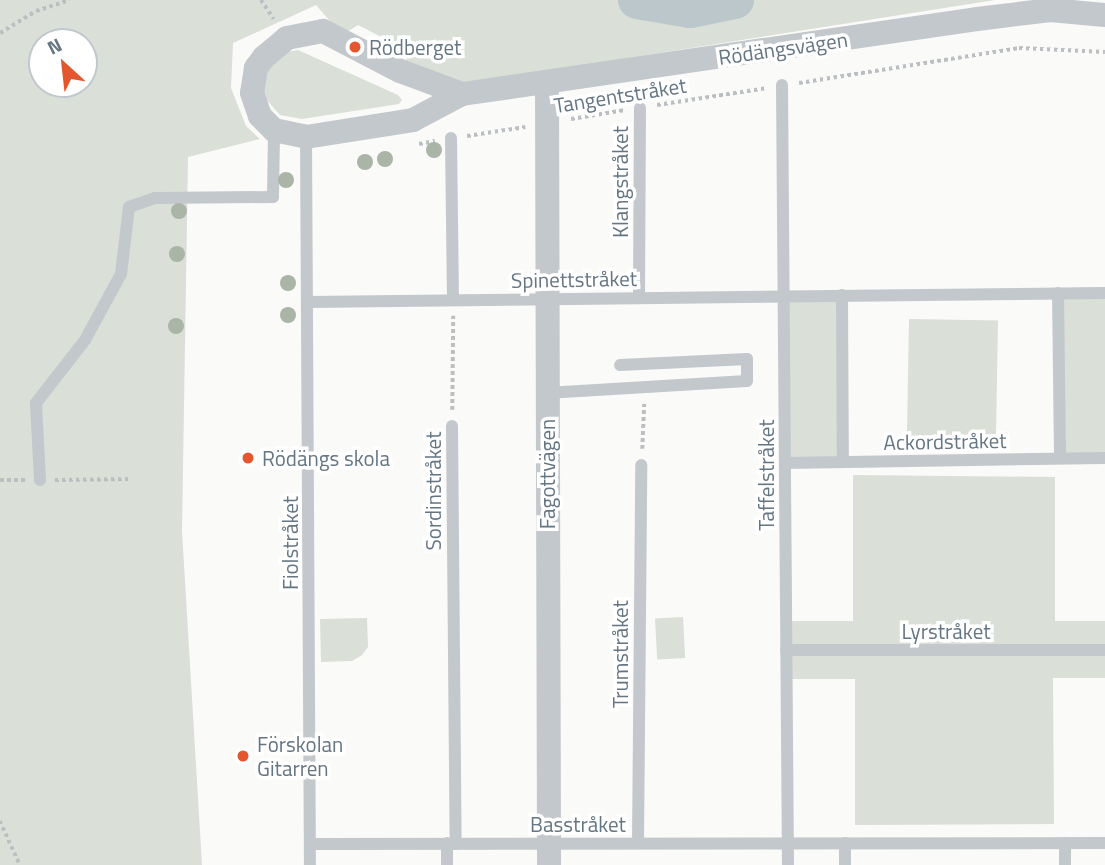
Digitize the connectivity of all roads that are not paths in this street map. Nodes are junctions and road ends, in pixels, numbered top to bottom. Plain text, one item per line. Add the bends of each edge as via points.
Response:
1 (1077, 5) edge
2 (1105, 15) edge
3 (547, 83) junction
4 (782, 85) road end
5 (462, 94) junction
6 (640, 108) road end
7 (274, 130) junction
8 (306, 137) junction
9 (450, 138) road end
10 (1058, 293) junction
11 (1105, 293) edge
12 (842, 295) junction
13 (784, 296) junction
14 (547, 298) junction
15 (639, 298) junction
16 (453, 300) junction
17 (307, 302) junction
18 (620, 365) dead end
19 (546, 393) junction
20 (452, 426) road end
21 (1060, 458) junction
22 (1105, 458) edge
23 (844, 462) junction
24 (785, 463) junction
25 (641, 465) road end
26 (40, 480) road end
27 (786, 650) junction
28 (1105, 650) edge
29 (638, 843) junction
30 (788, 843) junction
31 (845, 843) junction
32 (1065, 843) junction
33 (1105, 843) edge
34 (311, 844) junction
35 (451, 844) junction
36 (550, 854) edge
37 (310, 865) edge
38 (447, 865) edge
39 (788, 865) edge
40 (845, 865) edge
41 (1065, 865) edge

1 - 2 street, Rödängsvägen
1 - 3 street, Rödängsvägen
3 - 5 street, Rödängsvägen
3 - 14 street, Fagottvägen
4 - 13 lane, Taffelstråket
5 - 7 street, Rödängsvägen via 400,71 323,31 287,38 256,68 252,93 260,116
5 - 8 street, Rödängsvägen via 414,120
6 - 15 lane, Klangstråket
7 - 8 street, Rödängsvägen
7 - 26 lane via 273,197 155,198 129,207 121,274 85,340 36,403
8 - 17 lane, Fiolstråket
9 - 16 lane
10 - 11 lane, Spinettstråket
10 - 12 lane, Spinettstråket
10 - 21 lane
12 - 13 lane, Spinettstråket
12 - 23 lane
13 - 15 lane, Spinettstråket
13 - 24 lane, Taffelstråket
14 - 15 lane, Spinettstråket
14 - 16 lane, Spinettstråket
14 - 19 street, Fagottvägen
16 - 17 lane, Spinettstråket
17 - 34 lane, Fiolstråket
18 - 19 lane via 747,359 747,381
19 - 36 street, Fagottvägen
20 - 35 lane, Sordinstråket
21 - 22 lane, Ackordstråket
21 - 23 lane, Ackordstråket
23 - 24 lane, Ackordstråket
24 - 27 lane, Taffelstråket
25 - 29 lane, Trumstråket
27 - 28 lane, Lyrstråket
27 - 30 lane, Taffelstråket
29 - 30 lane, Basstråket
29 - 36 lane, Basstråket
30 - 31 lane, Basstråket
30 - 39 lane, Taffelstråket
31 - 32 lane, Basstråket
31 - 40 lane
32 - 33 lane, Basstråket
32 - 41 lane
34 - 35 lane, Basstråket
34 - 37 lane, Fiolstråket
35 - 36 lane, Basstråket
35 - 38 lane, Sordinstråket

